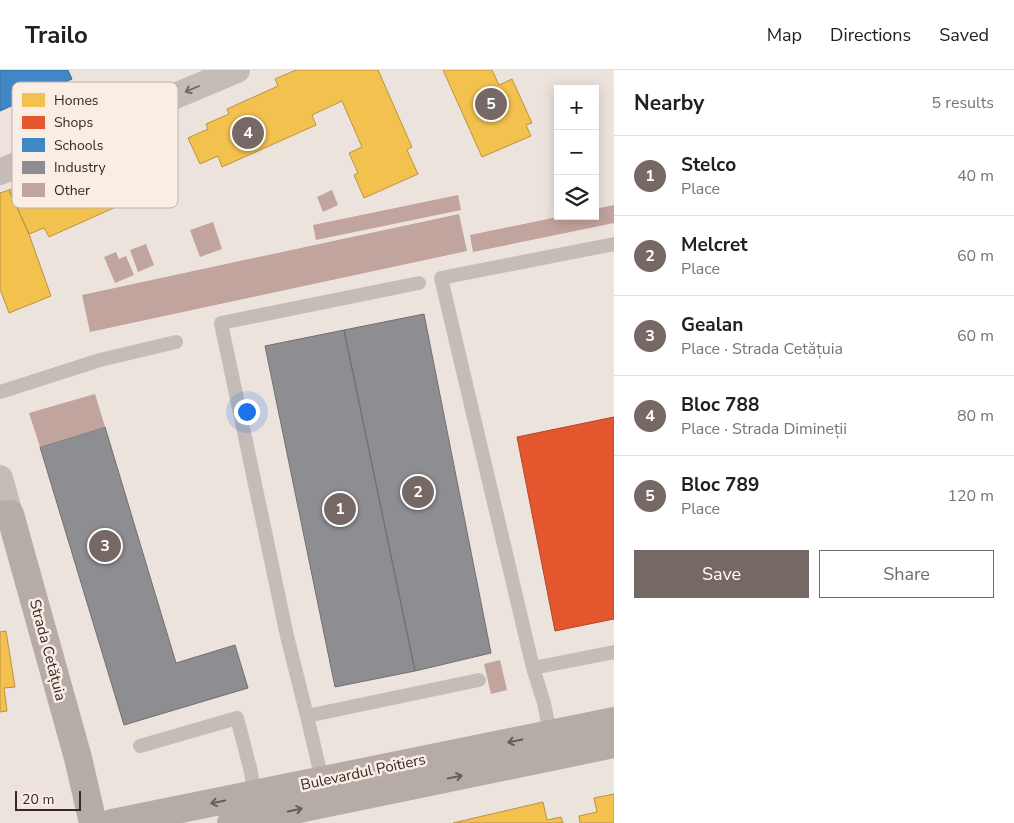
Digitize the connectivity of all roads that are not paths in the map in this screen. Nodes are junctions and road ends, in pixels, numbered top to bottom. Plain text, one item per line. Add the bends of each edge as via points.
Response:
1 (237, 70) edge
2 (178, 95) edge
3 (12, 167) edge
4 (0, 172) edge
5 (613, 247) edge
6 (419, 283) dead end
7 (176, 342) dead end
8 (0, 392) edge
9 (0, 478) edge
10 (5, 515) edge
11 (614, 652) edge
12 (532, 668) junction
13 (479, 680) dead end
14 (307, 716) junction
15 (614, 721) edge
16 (614, 744) edge
17 (552, 745) junction
18 (140, 746) dead end
19 (324, 792) junction
20 (257, 806) junction
21 (93, 823) edge
22 (112, 823) edge
23 (230, 823) edge

1 -> 2 street
3 -> 4 street
5 - 12 lane via 442,278
6 - 14 lane via 221,323
7 - 8 lane via 100,360
9 - 10 street, Strada Cetățuia
10 - 21 main road, Strada Cetățuia via 75,749
11 - 12 lane
12 - 17 lane via 544,703
13 - 14 lane
14 - 19 lane
15 - 17 main road, Bulevardul Poitiers
16 - 17 main road, Bulevardul Poitiers
17 - 19 main road, Bulevardul Poitiers
18 - 20 lane via 237,718
19 - 20 main road, Bulevardul Poitiers
20 -> 22 main road, Bulevardul Poitiers
20 - 23 main road, Bulevardul Poitiers

